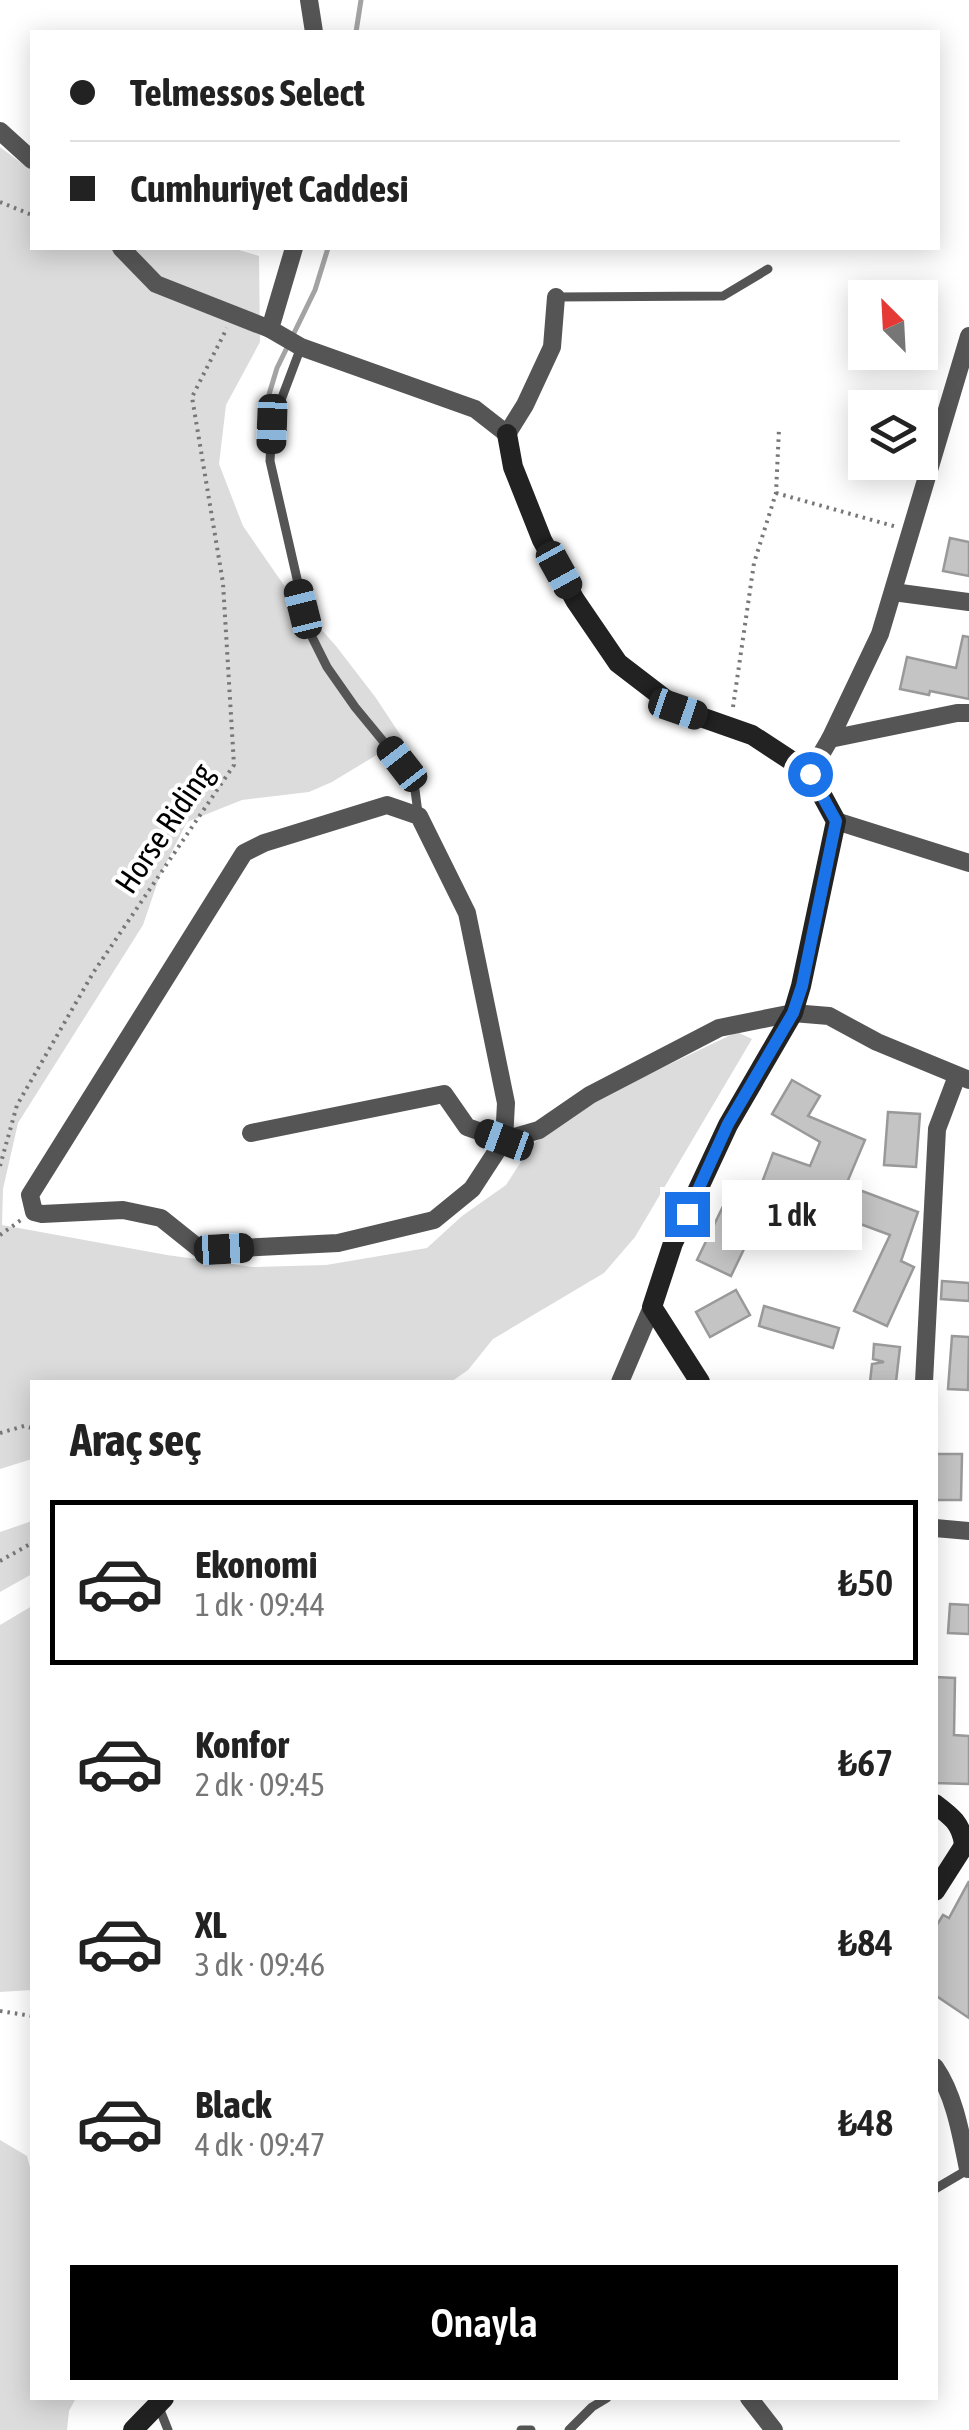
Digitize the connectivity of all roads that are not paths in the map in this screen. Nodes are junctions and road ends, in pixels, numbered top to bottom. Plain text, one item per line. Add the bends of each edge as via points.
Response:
1 (309, 0) edge
2 (314, 30) edge
3 (0, 131) edge
4 (30, 158) edge
5 (123, 250) edge
6 (294, 250) edge
7 (768, 269) dead end
8 (556, 297) joint
9 (969, 336) edge
10 (287, 338) junction
11 (507, 434) junction
12 (893, 592) junction
13 (969, 602) edge
14 (969, 714) edge
15 (830, 739) junction
16 (810, 774) junction
17 (419, 816) junction
18 (836, 821) junction
19 (969, 862) edge
20 (793, 1013) junction
21 (963, 1078) edge
22 (252, 1134) dead end
23 (504, 1140) junction
24 (652, 1307) junction
25 (621, 1380) edge
26 (699, 1380) edge
27 (924, 1380) edge
28 (938, 1528) edge
29 (969, 1531) edge
30 (938, 1804) edge
31 (938, 1806) edge
32 (969, 1809) edge
33 (966, 1841) edge
34 (938, 1851) edge
35 (938, 1886) edge
36 (938, 2072) edge
37 (969, 2169) edge
38 (938, 2187) edge
39 (604, 2400) edge
40 (750, 2400) edge
41 (161, 2401) edge
42 (133, 2430) edge
43 (168, 2430) edge
44 (520, 2430) edge
45 (531, 2430) edge
46 (570, 2430) edge
47 (774, 2430) edge

1 - 2 street
3 - 4 street
5 - 10 street via 156,284
6 - 10 street
7 - 8 lane via 723,296
8 - 11 street via 552,347
9 - 12 street
10 - 11 street via 474,409
10 - 17 lane via 270,460 308,631 326,667 402,764
11 - 16 street via 542,540 618,663 678,709 752,734
12 - 13 street
12 - 15 street
14 - 15 street
15 - 16 street
16 - 18 street
17 - 23 street via 467,913 506,1103
17 - 23 street via 387,805 244,853 30,1195 34,1212 123,1210 162,1218 201,1250 338,1243 434,1220 472,1189
18 - 19 street
18 - 20 street
20 - 21 street via 828,1016
20 - 23 street via 719,1028 590,1095 539,1130
20 - 24 street via 728,1124 673,1243
21 - 27 street via 937,1129
22 - 23 street via 444,1094 468,1127
24 - 25 street
24 - 26 street
28 - 29 street
30 - 32 street
31 - 33 street via 955,1818
33 - 34 street
33 - 35 street
36 - 37 street
37 - 38 lane
39 - 46 lane
40 - 47 street
41 - 42 street
41 - 43 lane
44 - 45 lane

